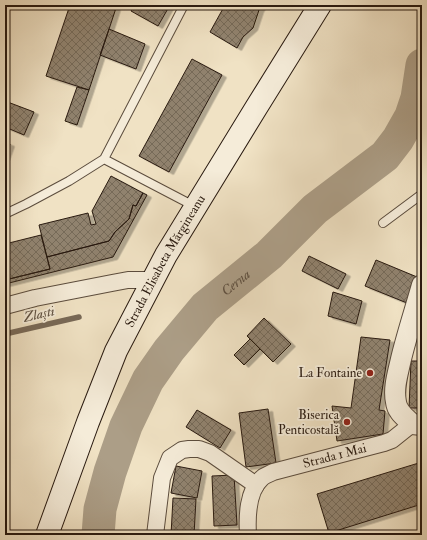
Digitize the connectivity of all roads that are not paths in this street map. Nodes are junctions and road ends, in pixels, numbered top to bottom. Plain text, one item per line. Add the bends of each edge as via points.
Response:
1 (184, 5) edge
2 (320, 5) edge
3 (104, 159) junction
4 (422, 194) edge
5 (195, 207) junction
6 (5, 214) edge
7 (383, 223) dead end
8 (153, 280) junction
9 (422, 285) edge
10 (5, 306) edge
11 (417, 424) edge
12 (256, 485) junction
13 (47, 535) edge
14 (155, 535) edge
15 (248, 535) edge

1 - 3 lane
2 - 5 main road, Strada Elisabeta Mărgineanu
3 - 5 lane
3 - 6 lane via 70,181
4 - 7 lane
5 - 8 main road, Strada Elisabeta Mărgineanu
8 - 10 street via 112,282
8 - 13 main road, Strada Elisabeta Mărgineanu via 116,351
9 - 11 street via 406,338 396,392 398,410
11 - 12 street, Strada 1 Mai via 384,443 273,472 262,477
12 - 14 street via 210,453 199,449 182,450 170,458 162,478
12 - 15 street via 251,494

